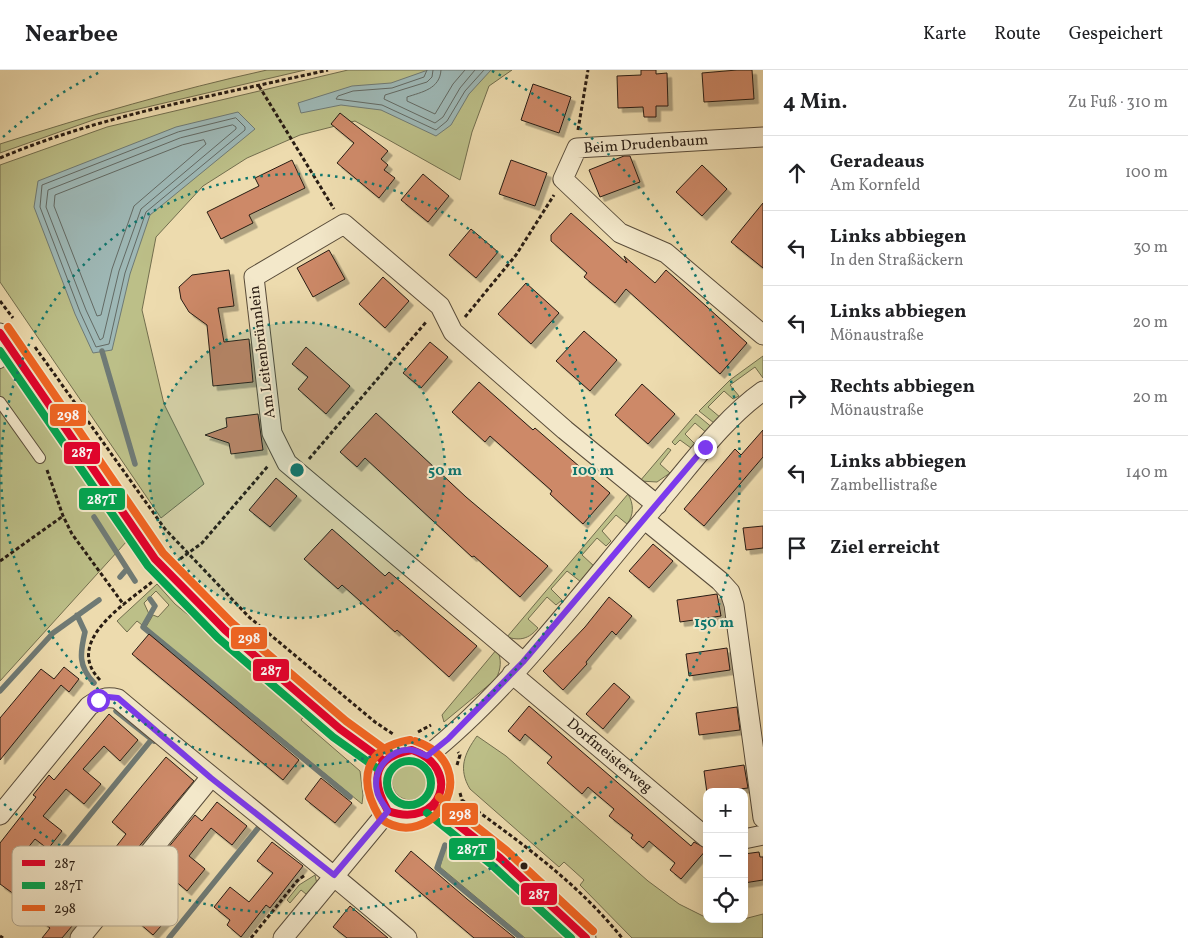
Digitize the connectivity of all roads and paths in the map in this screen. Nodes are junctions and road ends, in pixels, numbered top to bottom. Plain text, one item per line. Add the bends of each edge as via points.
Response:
1 (328, 70) edge
2 (588, 70) edge
3 (259, 86) junction
4 (763, 137) edge
5 (577, 148) junction
6 (0, 158) edge
7 (563, 179) junction
8 (344, 224) junction
9 (0, 301) edge
10 (440, 306) junction
11 (18, 324) dead end
12 (453, 332) junction
13 (0, 333) edge
14 (763, 335) edge
15 (29, 339) dead end
16 (7, 357) edge
17 (763, 391) edge
18 (0, 402) edge
19 (281, 450) junction
20 (40, 458) joint
21 (297, 472) junction
22 (657, 504) junction
23 (63, 516) junction
24 (644, 520) junction
25 (187, 554) junction
26 (0, 561) edge
27 (517, 668) junction
28 (108, 697) junction
29 (431, 725) dead end
30 (402, 734) dead end
31 (409, 734) dead end
32 (457, 750) dead end
33 (427, 756) junction
34 (384, 761) junction
35 (455, 773) dead end
36 (211, 778) junction
37 (457, 787) dead end
38 (433, 805) junction
39 (388, 811) junction
40 (0, 815) edge
41 (763, 818) edge
42 (703, 834) edge
43 (763, 835) edge
44 (748, 838) edge
45 (155, 846) edge
46 (327, 869) junction
47 (90, 926) edge
48 (80, 938) edge
49 (251, 938) edge
50 (283, 938) edge
51 (407, 938) edge
52 (586, 938) edge
53 (622, 938) edge

1 - 3 path
2 - 5 path
3 - 6 path via 128,116
3 - 8 path
4 - 5 street, Beim Drudenbaum
5 - 7 street, Beim Drudenbaum
7 - 12 path via 516,255
7 - 14 street via 620,234 666,253
8 - 10 street
8 - 19 street, Am Leitenbrünnlein via 254,276 272,434
9 - 11 path
10 - 12 street
10 - 21 path
12 - 22 street via 565,430
13 - 16 street
15 - 25 path
16 - 34 street via 110,492 154,559 225,630 340,729
17 - 22 street via 750,400 705,447
18 - 20 lane
19 - 21 street, Am Leitenbrünnlein
19 - 25 path via 202,543
20 - 23 path via 50,475
21 - 27 street, Am Leitenbrünnlein
22 - 24 street
23 - 26 path
23 - 28 path via 72,534 124,605 92,636 89,645 87,659
24 - 27 street
24 - 41 street via 730,592
25 - 30 path via 249,617 374,722 386,731
27 - 33 street via 448,739
27 - 42 street, Dorfmeisterweg
28 - 36 street via 118,698
28 - 40 street via 89,706
29 - 31 path
32 - 35 path via 460,755
33 - 34 street via 412,750 401,751
33 - 38 street via 441,778 440,792
34 - 39 street via 377,775 376,789
36 - 45 street
36 - 46 street
37 - 53 path via 462,800 538,856 605,916
38 - 39 street via 415,816
38 - 52 street via 500,858
39 - 46 street
43 - 44 street
46 - 49 path via 298,881
46 - 50 street
46 - 51 street
47 - 48 street

